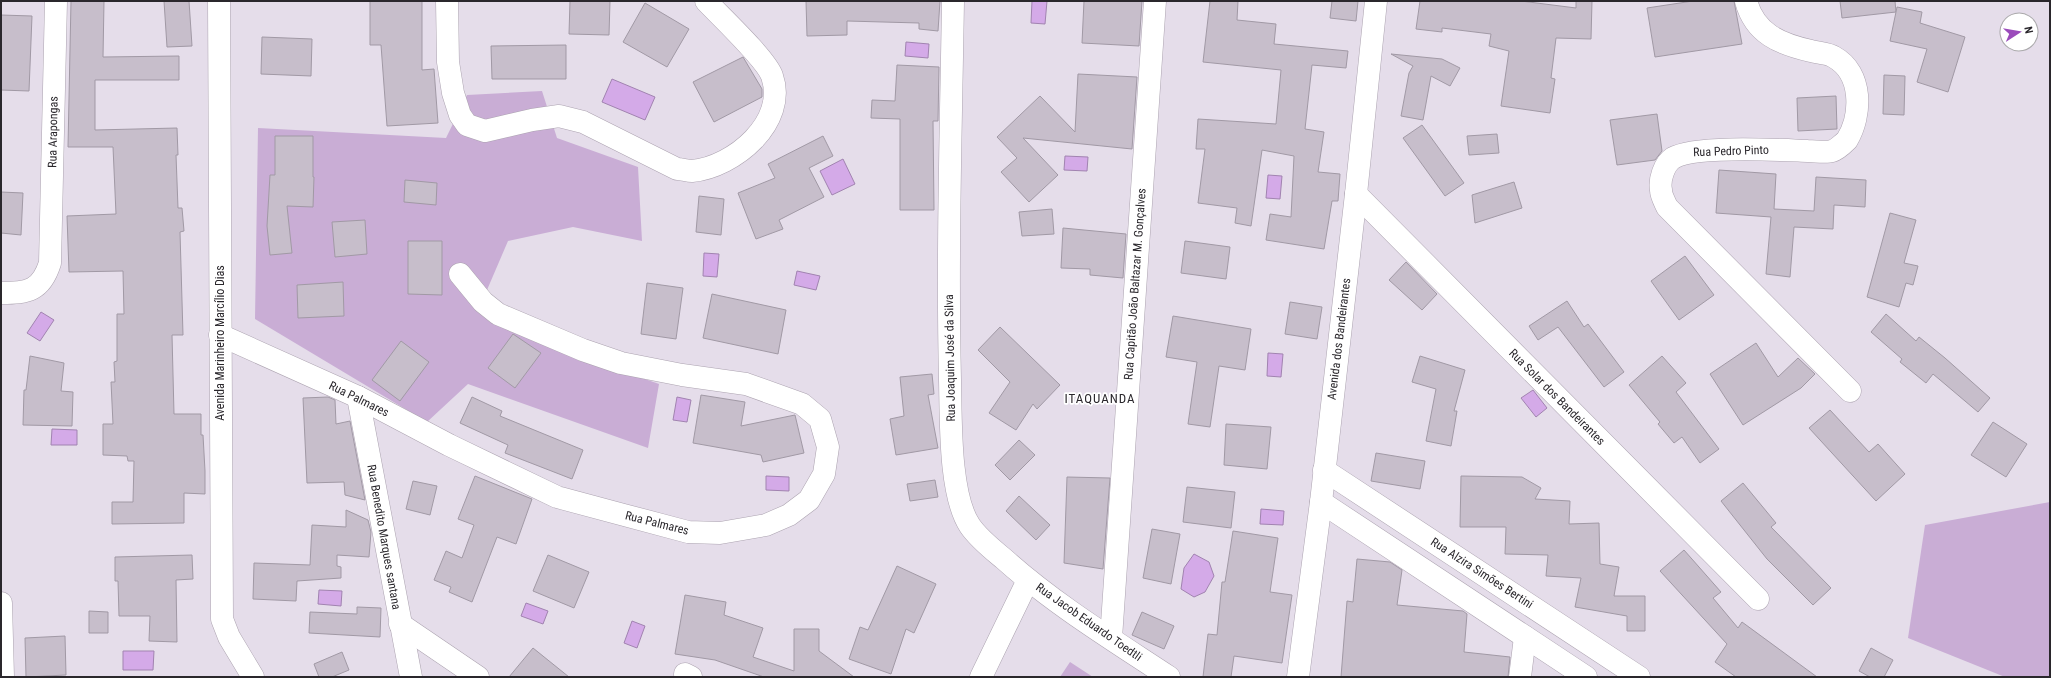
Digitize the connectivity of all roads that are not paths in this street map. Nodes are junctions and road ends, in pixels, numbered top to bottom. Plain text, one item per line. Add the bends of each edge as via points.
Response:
1 (56, 1) edge
2 (218, 1) edge
3 (447, 1) edge
4 (706, 1) edge
5 (953, 1) edge
6 (1155, 1) edge
7 (1376, 1) edge
8 (1746, 1) edge
9 (1356, 194) junction
10 (460, 274) dead end
11 (1, 293) edge
12 (220, 334) junction
13 (1850, 391) dead end
14 (358, 397) junction
15 (1324, 470) junction
16 (1321, 502) junction
17 (1028, 580) junction
18 (1758, 599) dead end
19 (1, 603) edge
20 (400, 624) junction
21 (1525, 637) junction
22 (1111, 638) junction
23 (3, 677) edge
24 (253, 677) edge
25 (411, 677) edge
26 (478, 677) edge
27 (981, 677) edge
28 (1169, 677) edge
29 (1298, 677) edge
30 (1520, 677) edge
31 (1586, 677) edge
32 (1639, 677) edge

1 - 11 street, Rua Arapongas via 50,263 46,277 25,293
2 - 12 street, Avenida Marinheiro Marcílio Dias
3 - 4 street via 448,62 453,93 460,115 467,125 485,131 559,116 583,122 677,169 692,170 728,159 757,137 770,117 775,97 772,76 762,60
5 - 17 street, Rua Joaquim José da Silva via 948,306 951,428 957,488 970,525 986,544
6 - 22 street, Rua Capitão João Baltazar M. Gonçalves
7 - 9 street, Avenida dos Bandeirantes
8 - 13 street, Rua Pedro Pinto via 1749,12 1759,28 1775,40 1834,56 1849,69 1856,85 1858,109 1853,127 1846,142 1832,151 1735,149 1686,152 1672,158 1662,172 1660,190 1667,207
9 - 15 street, Avenida dos Bandeirantes
9 - 18 street, Rua Solar dos Bandeirantes
10 - 14 street, Rua Palmares via 483,302 498,314 583,350 621,363 746,384 802,404 820,419 828,447 824,474 809,500 789,515 766,525 720,533 688,532 557,496 449,445
12 - 14 street, Rua Palmares
12 - 24 street, Avenida Marinheiro Marcílio Dias via 222,619 229,637
14 - 20 street, Rua Benedito Marques santana
15 - 16 street, Avenida dos Bandeirantes
15 - 32 street, Rua Alzira Simões Bertini
16 - 21 street
16 - 29 street, Avenida dos Bandeirantes
17 - 22 street, Rua Jacob Eduardo Toedtli
17 - 27 street
19 - 23 street
20 - 25 street, Rua Benedito Marques santana
20 - 26 street
21 - 30 street
21 - 31 street
22 - 28 street, Rua Jacob Eduardo Toedtli

